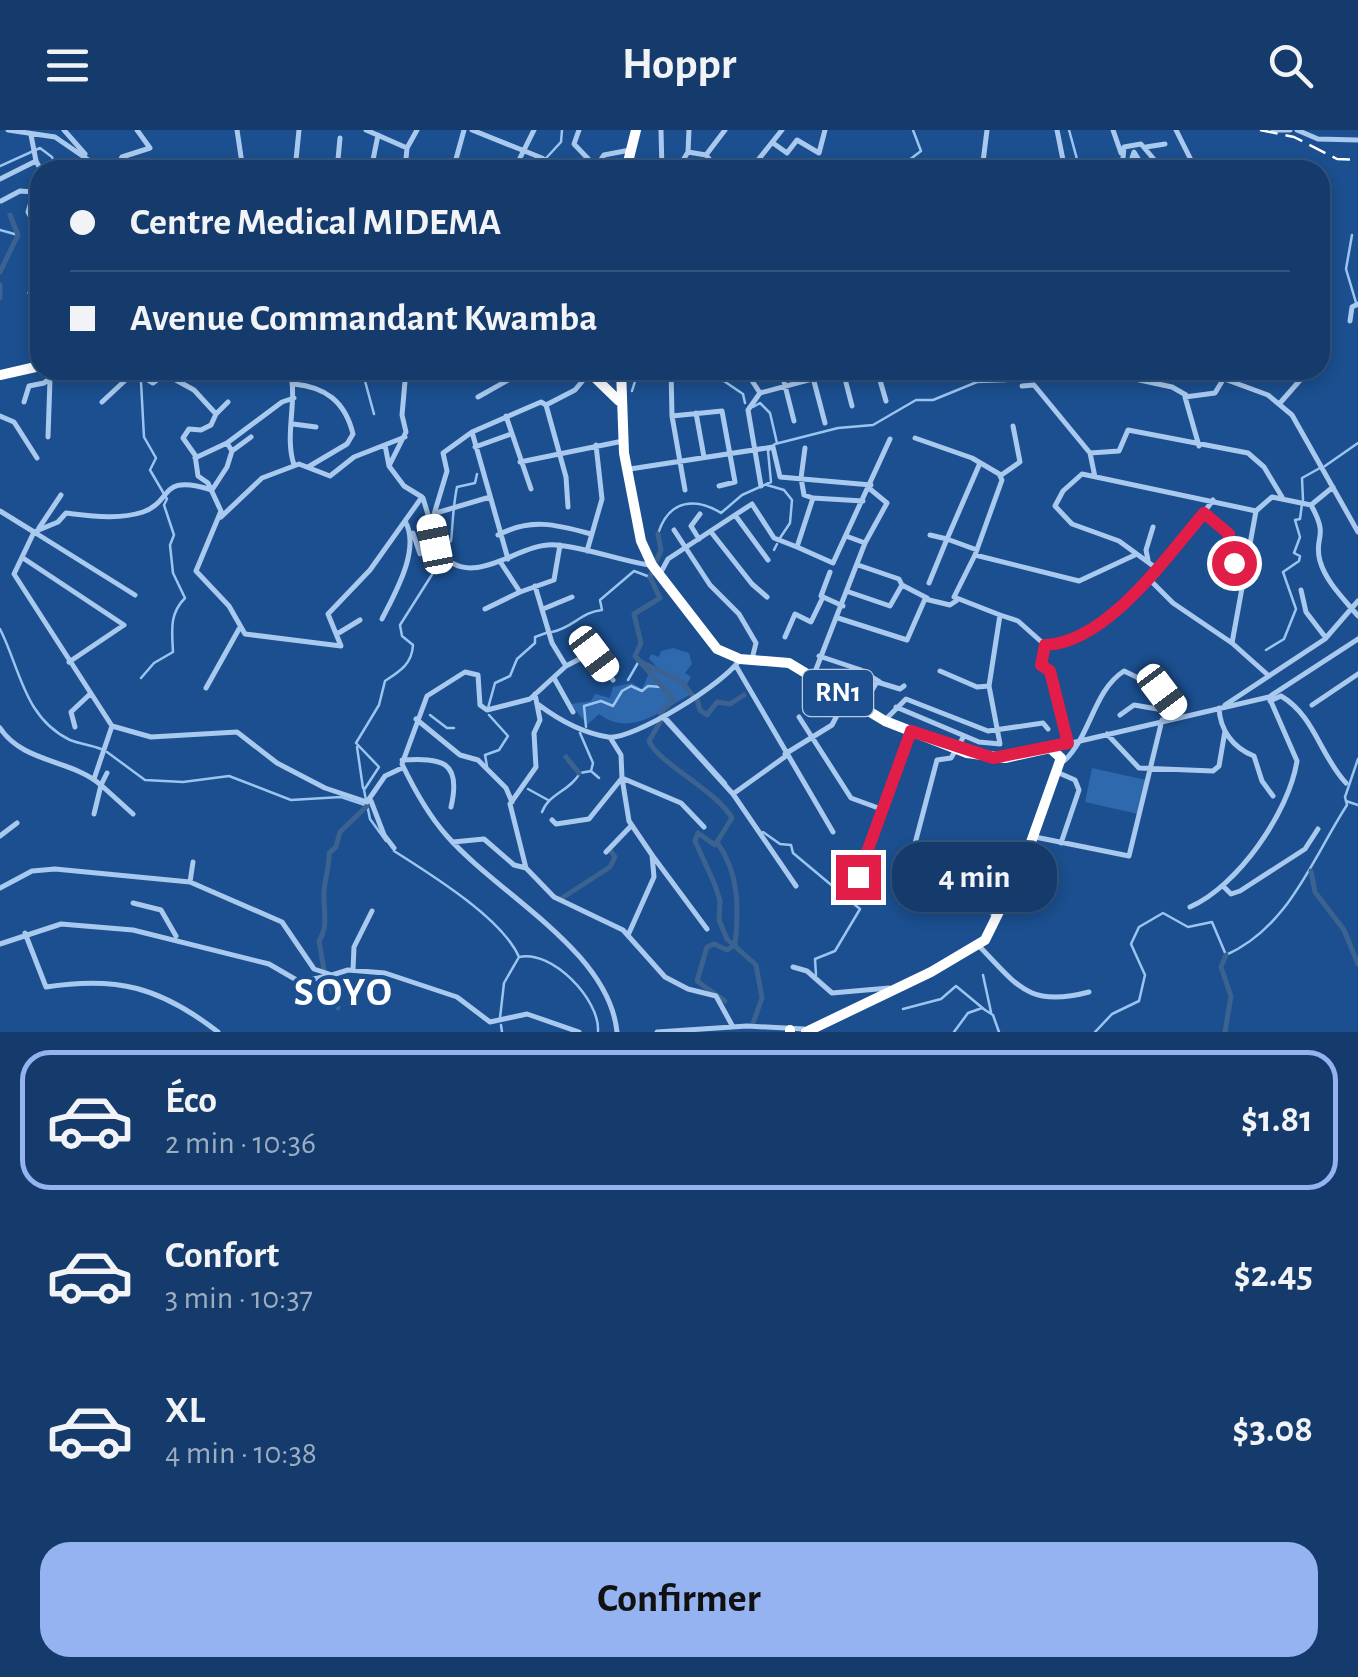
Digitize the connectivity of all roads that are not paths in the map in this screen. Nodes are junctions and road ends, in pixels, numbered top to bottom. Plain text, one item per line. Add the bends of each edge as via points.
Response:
1 (8, 130) edge
2 (64, 130) edge
3 (137, 130) edge
4 (237, 130) edge
5 (299, 130) edge
6 (366, 130) edge
7 (417, 130) edge
8 (464, 130) edge
9 (472, 130) edge
10 (534, 130) edge
11 (579, 130) edge
12 (636, 130) edge
13 (662, 130) edge
14 (689, 130) edge
15 (725, 130) edge
16 (782, 130) edge
17 (824, 130) edge
18 (986, 130) edge
19 (1057, 130) edge
20 (1113, 130) edge
21 (1176, 130) edge
22 (1273, 130) edge
23 (1293, 130) edge
24 (30, 135) junction
25 (378, 135) junction
26 (340, 138) dead end
27 (1358, 140) edge
28 (773, 143) junction
29 (1166, 144) dead end
30 (1146, 147) junction
31 (407, 148) junction
32 (630, 150) junction
33 (524, 152) junction
34 (688, 152) junction
35 (706, 154) junction
36 (86, 156) junction
37 (1123, 158) joint
38 (36, 160) edge
39 (91, 160) edge
40 (120, 160) edge
41 (242, 160) edge
42 (296, 160) edge
43 (338, 160) edge
44 (373, 160) edge
45 (406, 160) edge
46 (456, 160) edge
47 (520, 160) edge
48 (544, 160) edge
49 (588, 160) edge
50 (602, 160) edge
51 (628, 160) edge
52 (662, 160) edge
53 (683, 160) edge
54 (710, 160) edge
55 (759, 160) edge
56 (983, 160) edge
57 (1063, 160) edge
58 (1156, 160) edge
59 (1191, 160) edge
60 (30, 164) edge
61 (0, 179) edge
62 (30, 192) edge
63 (1, 201) edge
64 (1356, 304) edge
65 (1350, 321) dead end
66 (30, 368) edge
67 (0, 375) edge
68 (47, 380) edge
69 (50, 380) edge
70 (124, 380) edge
71 (293, 380) edge
72 (406, 380) edge
73 (508, 380) edge
74 (582, 380) edge
75 (596, 380) edge
76 (621, 380) edge
77 (671, 380) edge
78 (751, 380) edge
79 (784, 380) edge
80 (808, 380) edge
81 (814, 380) edge
82 (847, 380) edge
83 (880, 380) edge
84 (1140, 380) edge
85 (1223, 380) edge
86 (1228, 380) edge
87 (1300, 380) edge
88 (181, 381) edge
89 (294, 384) junction
90 (621, 386) junction
91 (1022, 386) dead end
92 (786, 388) junction
93 (608, 391) junction
94 (760, 394) junction
95 (1187, 395) junction
96 (478, 397) dead end
97 (294, 398) junction
98 (886, 401) dead end
99 (24, 402) dead end
100 (102, 402) dead end
101 (228, 402) dead end
102 (1280, 403) junction
103 (546, 404) junction
104 (852, 406) dead end
105 (621, 412) junction
106 (696, 413) junction
107 (216, 414) junction
108 (0, 416) edge
109 (506, 416) junction
110 (672, 416) junction
111 (794, 421) dead end
112 (825, 423) dead end
113 (294, 424) junction
114 (1013, 426) dead end
115 (316, 427) dead end
116 (472, 432) junction
117 (512, 434) junction
118 (48, 437) dead end
119 (250, 437) dead end
120 (405, 437) junction
121 (915, 438) dead end
122 (890, 439) dead end
123 (623, 441) junction
124 (227, 443) junction
125 (385, 445) junction
126 (596, 445) junction
127 (1199, 446) junction
128 (475, 447) junction
129 (805, 448) dead end
130 (755, 450) junction
131 (232, 451) junction
132 (558, 452) junction
133 (1090, 452) junction
134 (730, 453) junction
135 (704, 457) junction
136 (37, 458) dead end
137 (195, 458) junction
138 (520, 462) junction
139 (678, 462) junction
140 (980, 464) junction
141 (294, 465) junction
142 (308, 466) junction
143 (388, 466) junction
144 (627, 470) junction
145 (1000, 475) junction
146 (1095, 477) junction
147 (801, 478) junction
148 (1272, 479) junction
149 (719, 486) dead end
150 (761, 486) dead end
151 (870, 487) junction
152 (1333, 487) junction
153 (531, 489) dead end
154 (212, 490) junction
155 (685, 490) dead end
156 (60, 495) dead end
157 (422, 497) junction
158 (490, 497) junction
159 (813, 498) junction
160 (1282, 498) junction
161 (864, 500) junction
162 (1212, 500) junction
163 (1266, 500) junction
164 (234, 502) junction
165 (1312, 505) junction
166 (220, 506) junction
167 (568, 507) dead end
168 (0, 511) edge
169 (1256, 511) junction
170 (436, 513) junction
171 (1204, 513) junction
172 (700, 514) dead end
173 (734, 514) junction
174 (220, 519) junction
175 (405, 521) junction
176 (431, 524) junction
177 (1153, 527) dead end
178 (37, 530) junction
179 (674, 530) dead end
180 (410, 531) junction
181 (711, 532) junction
182 (1358, 532) edge
183 (592, 534) junction
184 (930, 534) dead end
185 (498, 536) junction
186 (846, 536) junction
187 (699, 539) junction
188 (947, 539) junction
189 (865, 543) junction
190 (560, 545) junction
191 (797, 547) junction
192 (686, 548) junction
193 (587, 551) junction
194 (976, 552) junction
195 (420, 554) dead end
196 (1138, 554) junction
197 (23, 558) junction
198 (508, 559) junction
199 (768, 560) dead end
200 (1149, 562) junction
201 (500, 563) junction
202 (858, 565) junction
203 (1243, 567) junction
204 (1157, 568) junction
205 (656, 570) junction
206 (830, 572) dead end
207 (1149, 579) junction
208 (929, 582) dead end
209 (902, 585) junction
210 (535, 586) junction
211 (1301, 590) dead end
212 (520, 592) junction
213 (849, 592) junction
214 (135, 595) dead end
215 (768, 597) dead end
216 (823, 597) junction
217 (572, 598) dead end
218 (927, 598) junction
219 (1358, 600) edge
220 (956, 601) junction
221 (843, 606) junction
222 (1351, 607) junction
223 (485, 609) dead end
224 (543, 609) junction
225 (1000, 615) junction
226 (1358, 616) edge
227 (838, 618) junction
228 (382, 619) dead end
229 (360, 620) dead end
230 (240, 629) junction
231 (337, 634) junction
232 (785, 637) dead end
233 (1326, 638) junction
234 (1358, 639) edge
235 (1232, 643) junction
236 (1045, 645) junction
237 (820, 656) junction
238 (70, 662) junction
239 (742, 662) junction
240 (566, 666) junction
241 (940, 671) dead end
242 (1358, 674) edge
243 (813, 676) junction
244 (1270, 676) junction
245 (554, 678) junction
246 (613, 680) dead end
247 (880, 682) junction
248 (904, 686) dead end
249 (989, 686) junction
250 (206, 688) dead end
251 (1247, 692) junction
252 (535, 694) junction
253 (89, 695) junction
254 (846, 698) junction
255 (1270, 699) junction
256 (1252, 701) junction
257 (1312, 704) dead end
258 (539, 706) junction
259 (896, 706) junction
260 (1221, 707) junction
261 (862, 708) junction
262 (572, 712) dead end
263 (1179, 714) junction
264 (1120, 715) dead end
265 (799, 716) dead end
266 (663, 717) junction
267 (416, 719) junction
268 (1162, 720) junction
269 (885, 721) junction
270 (112, 726) junction
271 (74, 727) dead end
272 (1048, 729) dead end
273 (1, 731) edge
274 (911, 731) junction
275 (997, 731) junction
276 (1224, 731) junction
277 (1107, 734) junction
278 (964, 736) junction
279 (812, 737) junction
280 (611, 739) junction
281 (1084, 740) junction
282 (1068, 743) junction
283 (957, 748) junction
284 (1050, 748) junction
285 (786, 755) junction
286 (402, 764) junction
287 (1060, 768) junction
288 (1150, 770) junction
289 (107, 773) dead end
290 (622, 778) junction
291 (94, 779) junction
292 (1346, 783) dead end
293 (101, 786) junction
294 (508, 793) junction
295 (733, 794) junction
296 (519, 796) junction
297 (1272, 796) dead end
298 (367, 801) junction
299 (512, 802) junction
300 (451, 807) dead end
301 (881, 809) junction
302 (94, 814) dead end
303 (133, 814) dead end
304 (552, 820) dead end
305 (17, 823) dead end
306 (631, 826) junction
307 (704, 827) dead end
308 (1318, 829) dead end
309 (833, 832) dead end
310 (0, 836) edge
311 (1034, 836) junction
312 (453, 842) junction
313 (1062, 843) junction
314 (394, 848) dead end
315 (606, 852) dead end
316 (652, 854) junction
317 (193, 862) dead end
318 (526, 868) junction
319 (190, 882) junction
320 (796, 886) dead end
321 (1224, 886) junction
322 (0, 888) edge
323 (848, 898) dead end
324 (133, 903) dead end
325 (1190, 906) dead end
326 (372, 911) dead end
327 (997, 923) junction
328 (707, 929) dead end
329 (626, 932) junction
330 (24, 933) junction
331 (177, 938) junction
332 (0, 944) edge
333 (978, 944) junction
334 (793, 967) dead end
335 (353, 970) junction
336 (332, 975) junction
337 (897, 988) junction
338 (1088, 992) dead end
339 (739, 1028) edge
340 (696, 1030) edge
341 (790, 1031) edge
342 (808, 1031) edge
343 (218, 1032) edge
344 (579, 1032) edge
345 (616, 1032) edge
346 (658, 1032) edge

1 - 24 street
2 - 36 street
3 - 40 street via 150,148
4 - 41 street
5 - 42 street
6 - 25 street
7 - 31 street
8 - 46 street
9 - 33 street
10 - 33 street
11 - 49 street via 574,144
12 - 32 highway
13 - 52 street
14 - 34 street
15 - 35 street
16 - 28 street
17 - 28 street via 819,152 797,140 787,153
18 - 56 street
19 - 57 street
20 - 37 street
21 - 59 street
22 - 23 street
23 - 27 street
24 - 36 street via 55,137
24 - 38 street
25 - 31 street
25 - 44 street
26 - 43 street
28 - 55 street
29 - 30 street
30 - 37 street via 1131,142
30 - 58 street
31 - 45 street
32 - 50 street
32 - 51 highway
33 - 47 street
33 - 48 street
34 - 35 street
34 - 53 street
35 - 54 street
36 - 39 street
60 - 61 street
62 - 63 street
64 - 65 street
66 - 67 highway
68 - 99 street via 29,386
69 - 118 street
70 - 100 street
71 - 89 street
72 - 120 street
73 - 96 street
74 - 103 street
75 - 93 highway
76 - 90 highway, RN1
77 - 110 street
78 - 94 street
79 - 92 street
80 - 92 street
81 - 112 street
82 - 104 street
83 - 98 street
84 - 95 street
85 - 95 street via 1215,392
86 - 102 street
87 - 102 street
88 - 107 street
89 - 97 street
89 - 142 street via 329,392 353,434
90 - 93 highway
90 - 105 highway, RN1
91 - 133 street via 1034,385
92 - 94 street
92 - 111 street
93 - 105 highway
94 - 130 street via 748,410
95 - 127 street
97 - 113 street
97 - 124 street
101 - 107 street
102 - 152 street
103 - 109 street
103 - 132 street
105 - 123 highway, RN1
106 - 110 street
106 - 134 street via 722,410
106 - 135 street
107 - 137 street via 206,428 185,433 183,442
108 - 136 street via 14,422
109 - 116 street
109 - 117 street
110 - 139 street
113 - 115 street
113 - 141 street via 288,447
114 - 145 street via 1020,462
116 - 128 street
116 - 170 street via 443,453 447,471
117 - 128 street
117 - 138 street
119 - 131 street
120 - 125 street
120 - 143 street
121 - 140 street
122 - 151 street
123 - 126 street
123 - 144 highway, RN1
124 - 131 street
124 - 137 street
125 - 142 street via 330,476
125 - 143 street
126 - 132 street
126 - 183 street via 602,499
127 - 133 street via 1128,430 1119,452
127 - 148 street via 1248,453
128 - 158 street
129 - 147 street
130 - 134 street
130 - 147 street via 774,447 778,476
130 - 150 street
131 - 154 street
132 - 138 street
132 - 167 street
133 - 146 street
134 - 135 street
134 - 149 street via 735,482
135 - 139 street
137 - 154 street via 198,476
138 - 153 street
139 - 144 street
139 - 155 street
140 - 145 street
140 - 188 street
141 - 142 street
141 - 164 street via 262,478
143 - 157 street
144 - 205 highway, RN1 via 638,531
145 - 194 street
146 - 162 street
146 - 196 street via 1077,477 1056,508 1072,524
147 - 151 street
147 - 159 street via 804,496
148 - 160 street
148 - 163 street
151 - 161 street
151 - 189 street via 886,503
152 - 165 street
152 - 182 street
154 - 166 street
154 - 178 street via 180,485 162,492 145,511 104,518 66,513
156 - 178 street
157 - 175 street
157 - 176 street
158 - 170 street
158 - 185 street
159 - 161 street
159 - 191 street
160 - 163 street
160 - 165 street
161 - 186 street
162 - 169 street
162 - 171 street
163 - 169 street
164 - 166 street
164 - 174 street
165 - 222 street via 1324,530 1322,566
166 - 174 street
168 - 178 street
169 - 203 street
170 - 176 street
171 - 203 street via 1229,534 1227,557
171 - 204 street
172 - 187 street via 691,526
173 - 181 street
173 - 191 street via 752,504 774,538
173 - 199 street
174 - 230 street via 196,571
175 - 180 street
175 - 231 street via 328,614
176 - 201 street via 445,558 472,568
177 - 200 street
178 - 197 street
178 - 214 street
179 - 192 street
180 - 195 street
180 - 228 street via 405,570
181 - 187 street
181 - 215 street
183 - 185 street via 540,522 521,523
183 - 193 street
184 - 188 street
185 - 198 street
186 - 189 street
186 - 191 street via 835,563
187 - 192 street
188 - 194 street
188 - 208 street
189 - 202 street
190 - 193 street
190 - 198 street via 535,546
190 - 210 street via 555,579
192 - 205 street
192 - 239 street via 752,634 756,643
193 - 205 street
194 - 196 street via 1079,581
194 - 220 street
196 - 200 street
197 - 238 street via 14,574
197 - 238 street via 124,624
198 - 201 street
200 - 204 street
201 - 212 street
202 - 209 street
202 - 213 street
203 - 235 street
204 - 207 street
205 - 239 highway, RN1 via 706,639
206 - 216 street
207 - 235 street
207 - 236 street via 1071,640
209 - 213 street via 890,606
209 - 218 street
210 - 212 street
210 - 224 street
211 - 233 street via 1306,612
212 - 223 street
213 - 221 street
216 - 221 street
216 - 232 street via 815,619 796,614
217 - 224 street
218 - 220 street
218 - 227 street via 908,640
219 - 222 street
220 - 225 street
221 - 227 street
222 - 226 street
222 - 233 street
224 - 240 street
225 - 236 street
225 - 249 street
227 - 237 street
229 - 231 street
230 - 231 street via 260,638 340,646
230 - 250 street
233 - 244 street
234 - 255 street
235 - 244 street
236 - 282 street via 1041,665 1050,671
237 - 243 street
237 - 247 street
238 - 253 street
239 - 243 highway, RN1 via 790,663
239 - 266 street
239 - 285 street
240 - 245 street
240 - 246 street via 592,653
241 - 249 street
242 - 257 street
243 - 254 highway, RN1
244 - 251 street
245 - 252 street
245 - 262 street
247 - 248 street
247 - 261 street
249 - 275 street
251 - 256 street
251 - 260 street
252 - 258 street
252 - 267 street via 484,710 478,675 466,672 427,696
253 - 270 street
253 - 271 street via 71,712
254 - 261 highway, RN1
254 - 279 street via 835,721
255 - 256 street
255 - 292 street via 1290,701
255 - 321 street via 1296,767 1264,833
256 - 260 street
258 - 280 street via 561,722
258 - 296 street via 536,766
259 - 269 street
259 - 275 street via 906,699
259 - 278 street
260 - 263 street
260 - 276 street
261 - 269 highway, RN1
263 - 264 street via 1134,705
263 - 268 street
263 - 281 street via 1153,685 1124,671 1104,693
265 - 279 street
266 - 280 street
266 - 295 street
267 - 286 street
267 - 294 street via 464,758 478,760
268 - 277 street
268 - 288 street
269 - 274 highway, RN1
270 - 291 street
270 - 298 street via 151,738 237,732 276,763
272 - 275 street via 1043,724
273 - 291 street via 13,746
274 - 283 highway, RN1
274 - 301 street
275 - 278 street via 1002,739 996,746
276 - 288 street via 1216,770
276 - 297 street via 1254,756
277 - 281 street
277 - 288 street via 1134,766
278 - 283 street
279 - 285 street
279 - 301 street via 852,798
280 - 290 street via 621,756
281 - 282 street
281 - 287 street
282 - 284 street
283 - 284 highway, RN1 via 993,758
283 - 327 street via 950,759 937,760 912,855 946,879 983,882
284 - 287 highway
285 - 295 street
285 - 309 street
286 - 298 street
286 - 300 street via 435,759 452,770
286 - 312 street
287 - 311 highway
287 - 313 street via 1079,790
288 - 313 street via 1129,856
289 - 293 street
290 - 304 street via 589,819
290 - 306 street
290 - 307 street via 680,803
291 - 293 street
293 - 302 street
293 - 303 street
294 - 296 street
294 - 299 street
295 - 320 street
296 - 299 street
298 - 314 street
299 - 318 street
301 - 323 street
305 - 310 street
306 - 315 street
306 - 316 street
308 - 321 street via 1305,849 1240,891 1231,894
311 - 313 street
311 - 327 highway
312 - 318 street via 484,839 514,866
312 - 345 street via 592,970 610,997
316 - 328 street
316 - 329 street via 654,882
317 - 319 street
318 - 329 street via 560,901
319 - 322 street via 46,869
319 - 336 street via 282,922 308,965
321 - 325 street
324 - 331 street via 161,910
326 - 335 street via 354,946
327 - 333 highway
329 - 339 street via 665,976 716,996
330 - 331 street via 75,924
330 - 332 street
330 - 343 street via 46,987 103,980 139,988 184,1007
331 - 336 street via 269,964 300,982
333 - 337 highway
333 - 338 street via 1031,996
334 - 337 street via 832,993
335 - 336 street
335 - 344 street via 385,973 457,998 490,1022 527,1014
337 - 342 highway
339 - 340 street
339 - 341 street
340 - 346 street
341 - 342 street

